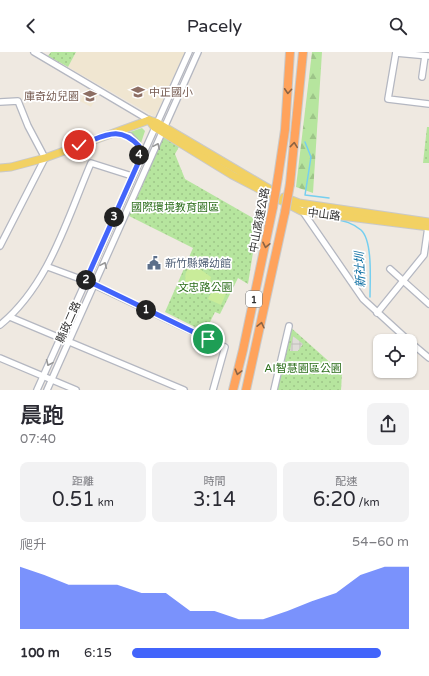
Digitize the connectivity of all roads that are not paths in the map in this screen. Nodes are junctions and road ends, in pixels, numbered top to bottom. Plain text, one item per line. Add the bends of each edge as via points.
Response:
1 (34, 52) edge
2 (49, 52) edge
3 (189, 52) edge
4 (198, 52) edge
5 (290, 52) edge
6 (303, 52) edge
7 (396, 52) edge
8 (427, 56) edge
9 (46, 58) junction
10 (422, 77) dead end
11 (0, 102) edge
12 (429, 104) edge
13 (153, 123) junction
14 (164, 130) junction
15 (114, 133) junction
16 (45, 158) junction
17 (139, 161) junction
18 (0, 168) edge
19 (132, 176) junction
20 (300, 207) junction
21 (429, 225) edge
22 (0, 246) edge
23 (427, 257) edge
24 (48, 267) junction
25 (390, 269) dead end
26 (86, 280) junction
27 (404, 281) junction
28 (94, 285) junction
29 (429, 304) edge
30 (377, 314) junction
31 (10, 317) junction
32 (0, 326) edge
33 (289, 326) dead end
34 (401, 334) edge
35 (60, 338) junction
36 (69, 342) junction
37 (417, 347) edge
38 (428, 356) edge
39 (0, 358) edge
40 (43, 377) junction
41 (52, 380) junction
42 (37, 390) edge
43 (47, 390) edge
44 (76, 390) edge
45 (184, 390) edge
46 (213, 390) edge
47 (233, 390) edge
48 (246, 390) edge
49 (274, 390) edge

1 - 9 street, 中山路
2 - 9 street
3 - 13 street, 縣政二路
4 - 14 street, 縣政二路
5 -> 47 highway, 中山高速公路 / 1, bridge via 285,130 273,207
48 -> 6 highway, 1, bridge via 290,184
7 - 8 street
7 - 12 street via 388,99
8 - 10 street
9 - 13 street, 中山路
11 - 16 street via 18,101
13 - 14 main road, 中山路
13 - 15 main road
13 - 17 street, 縣政二路
14 - 20 main road, 中山路
28 -> 14 street, 縣政二路
15 - 16 main road
15 - 17 street via 130,136 139,146
16 - 18 main road via 11,168
16 - 22 street
17 - 19 street, 縣政二路
19 - 24 street via 91,163
19 - 26 street, 縣政二路
20 - 21 main road, 中山路
20 - 30 street via 363,298
21 - 23 street
23 - 27 street
24 - 26 street
24 - 31 street via 27,298
25 - 27 street
26 - 28 street
26 - 35 street, 縣政二路
27 - 29 street
27 - 30 street
28 - 36 street, 縣政二路
28 - 46 street via 225,347
30 - 34 street
31 - 32 street
31 - 35 street
33 - 49 street
35 - 36 street
35 -> 40 street, 縣政二路
36 - 41 street, 縣政二路
36 - 45 street
37 - 38 street
39 - 40 street
40 - 41 street
40 - 42 street, 縣政二路
41 - 43 street, 縣政二路
41 - 44 street

